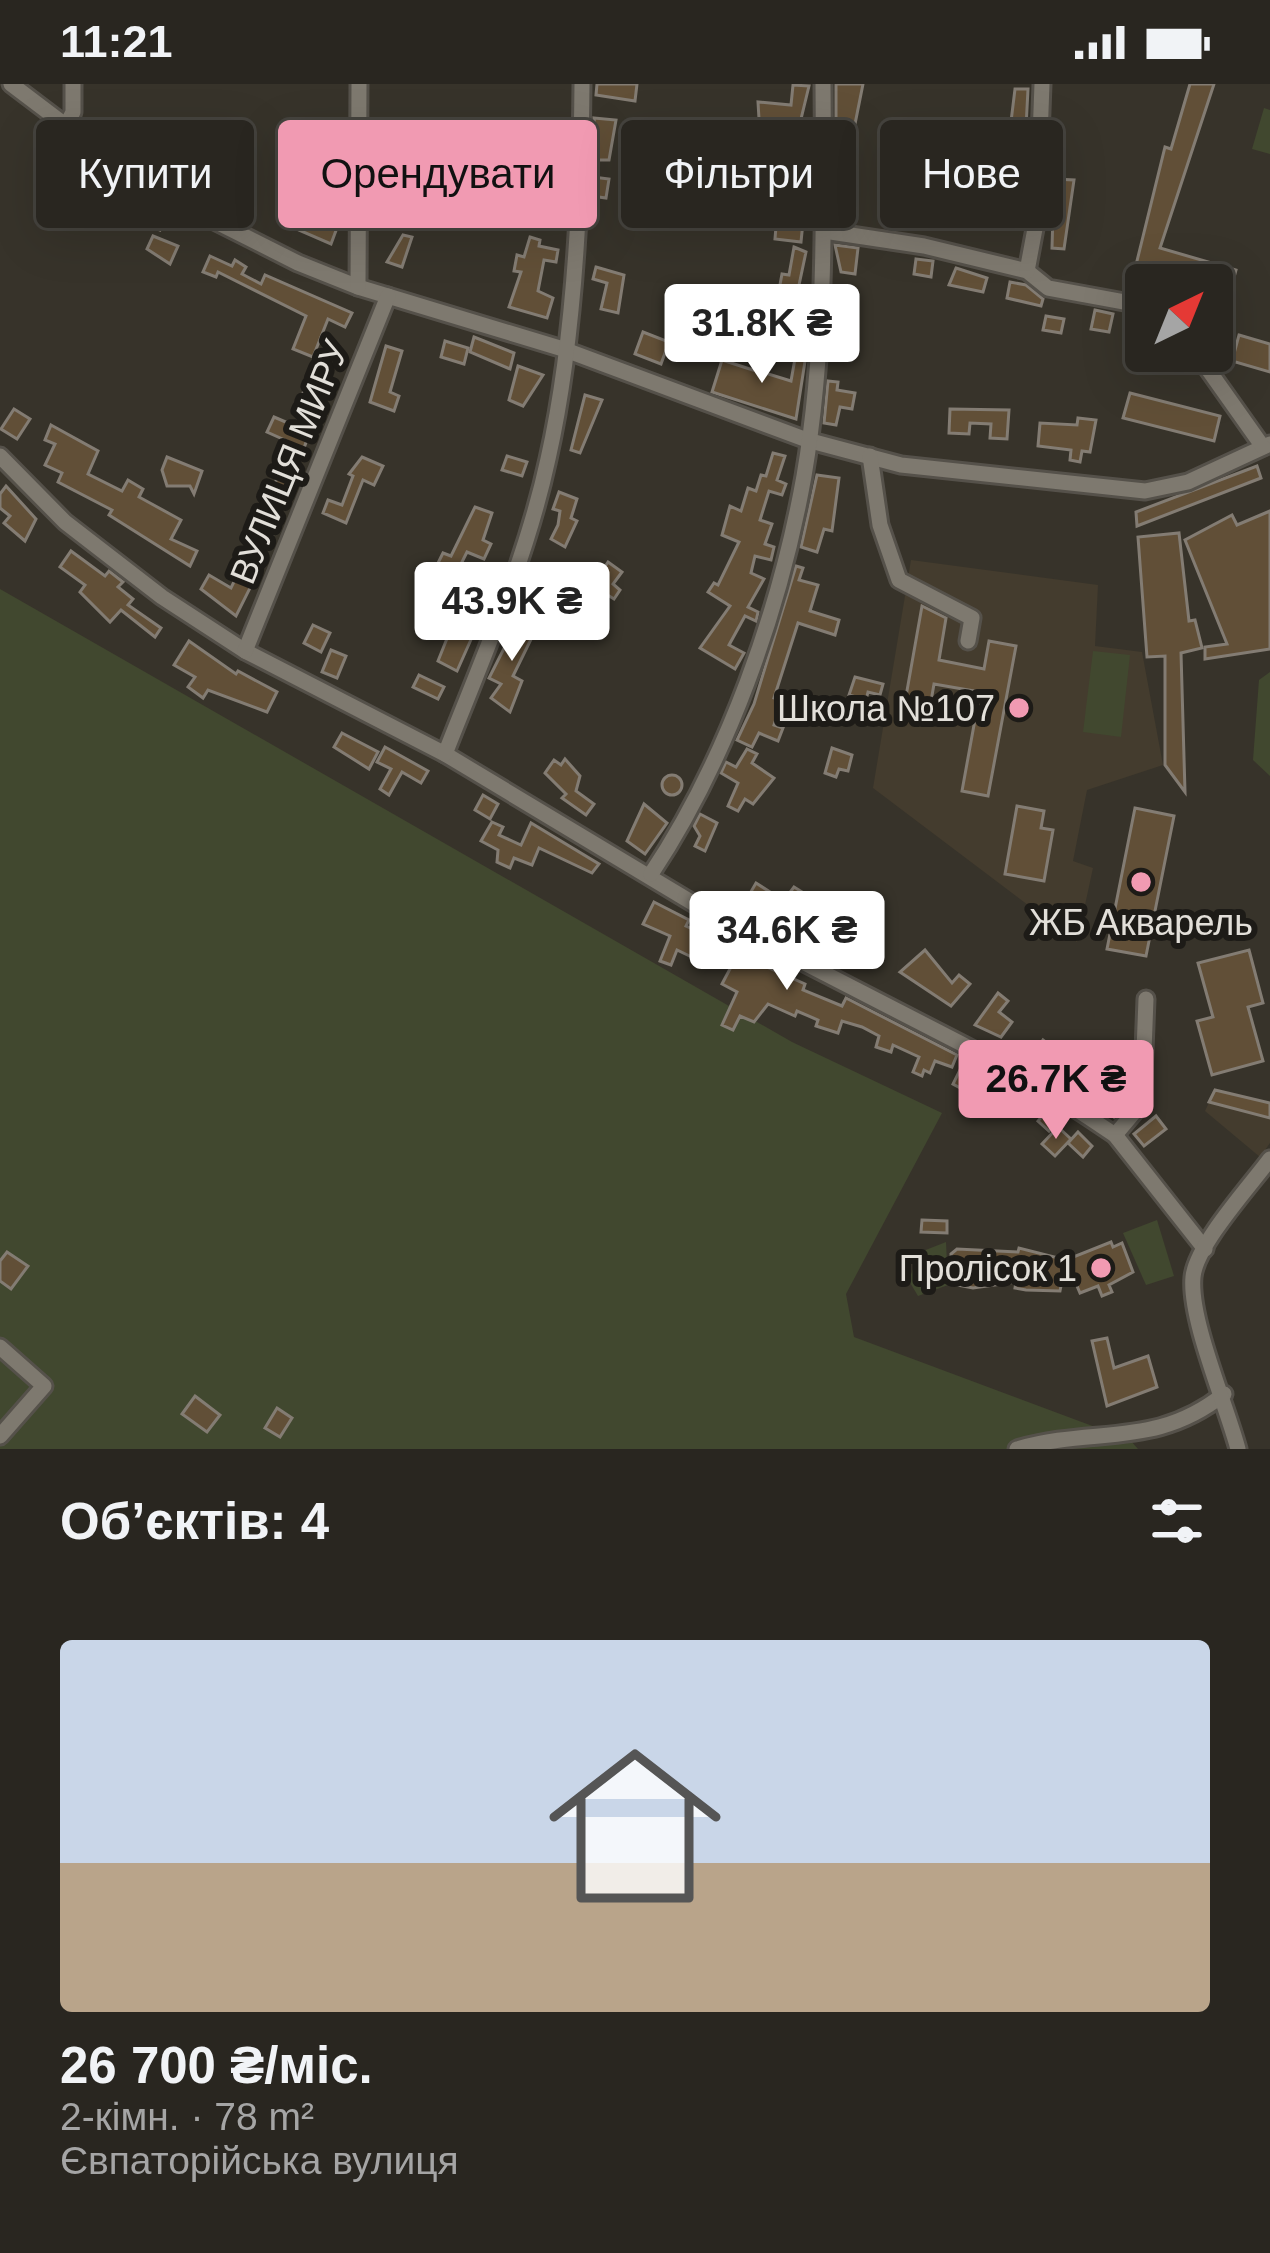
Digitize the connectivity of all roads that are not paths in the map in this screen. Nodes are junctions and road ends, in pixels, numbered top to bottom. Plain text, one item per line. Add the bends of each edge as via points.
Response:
1 (11, 84) edge
2 (73, 84) edge
3 (359, 84) edge
4 (582, 84) edge
5 (823, 84) edge
6 (1042, 84) edge
7 (54, 120) edge
8 (68, 120) edge
9 (224, 228) edge
10 (824, 231) junction
11 (1028, 271) junction
12 (358, 286) junction
13 (388, 296) junction
14 (1125, 302) edge
15 (563, 349) junction
16 (1211, 372) edge
17 (808, 440) junction
18 (1267, 446) edge
19 (0, 456) edge
20 (870, 456) junction
21 (968, 641) dead end
22 (245, 650) junction
23 (445, 754) junction
24 (651, 874) junction
25 (1146, 999) dead end
26 (1115, 1135) junction
27 (1270, 1159) edge
28 (1185, 1222) junction
29 (1204, 1249) junction
30 (1193, 1276) junction
31 (0, 1346) edge
32 (1224, 1394) junction
33 (0, 1436) edge
34 (1017, 1449) edge
35 (1238, 1449) edge

1 - 7 street
2 - 8 street
3 - 12 street
4 - 15 street via 581,184
5 - 10 street
6 - 11 street
9 - 12 street
10 - 11 street
10 - 17 street
11 - 14 street via 1048,287
12 - 13 street
13 - 15 street
13 - 22 street, ВУЛИЦЯ МИРУ
15 - 17 street
15 - 23 street via 549,457 513,583
16 - 18 street
17 - 20 street
17 - 24 street via 780,574 743,683 702,782
18 - 20 street via 1188,482 1145,491
19 - 22 street via 64,522
20 - 21 street via 898,580 972,618
22 - 23 street
23 - 24 street
24 - 26 street via 721,920 1028,1078
25 - 26 street via 1142,1103
26 - 28 street
27 - 29 street
28 - 29 street
28 - 30 street
29 - 30 street
30 - 32 street
31 - 33 street via 44,1386
32 - 34 street via 1142,1438 1051,1439
32 - 35 street

